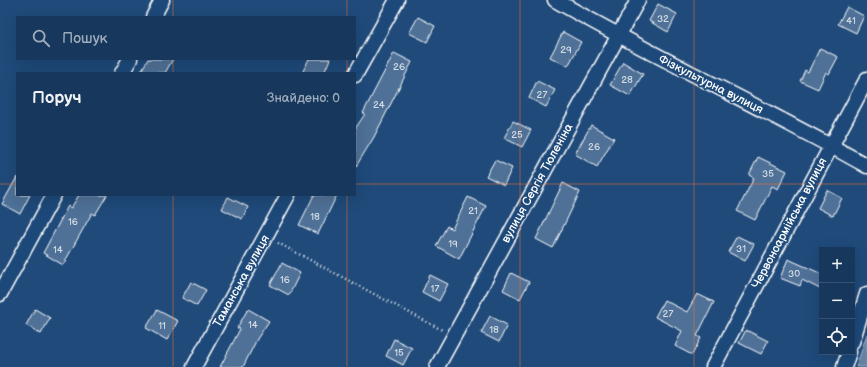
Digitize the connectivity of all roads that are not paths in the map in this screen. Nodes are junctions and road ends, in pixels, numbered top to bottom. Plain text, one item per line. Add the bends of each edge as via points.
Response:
1 (162, 0) edge
2 (396, 0) edge
3 (555, 0) edge
4 (638, 0) edge
5 (154, 16) edge
6 (618, 36) junction
7 (129, 60) edge
8 (123, 72) edge
9 (356, 73) edge
10 (867, 79) edge
11 (830, 145) junction
12 (867, 166) edge
13 (53, 196) edge
14 (287, 196) edge
15 (0, 294) edge
16 (867, 294) edge
17 (855, 332) edge
18 (848, 355) edge
19 (194, 367) edge
20 (437, 367) edge
21 (712, 367) edge
22 (844, 367) edge

1 - 5 street
2 - 9 street
3 - 6 street, Фізкультурна вулиця
4 - 6 street, вулиця Сергія Тюленіна
6 - 11 street, Фізкультурна вулиця
6 - 20 street, вулиця Сергія Тюленіна
7 - 8 street
10 - 11 street, Червоноармійська вулиця
11 - 12 street, Фізкультурна вулиця
11 - 21 street, Червоноармійська вулиця
13 - 15 street
14 - 19 street, Таманська вулиця
16 - 17 street
18 - 22 street

